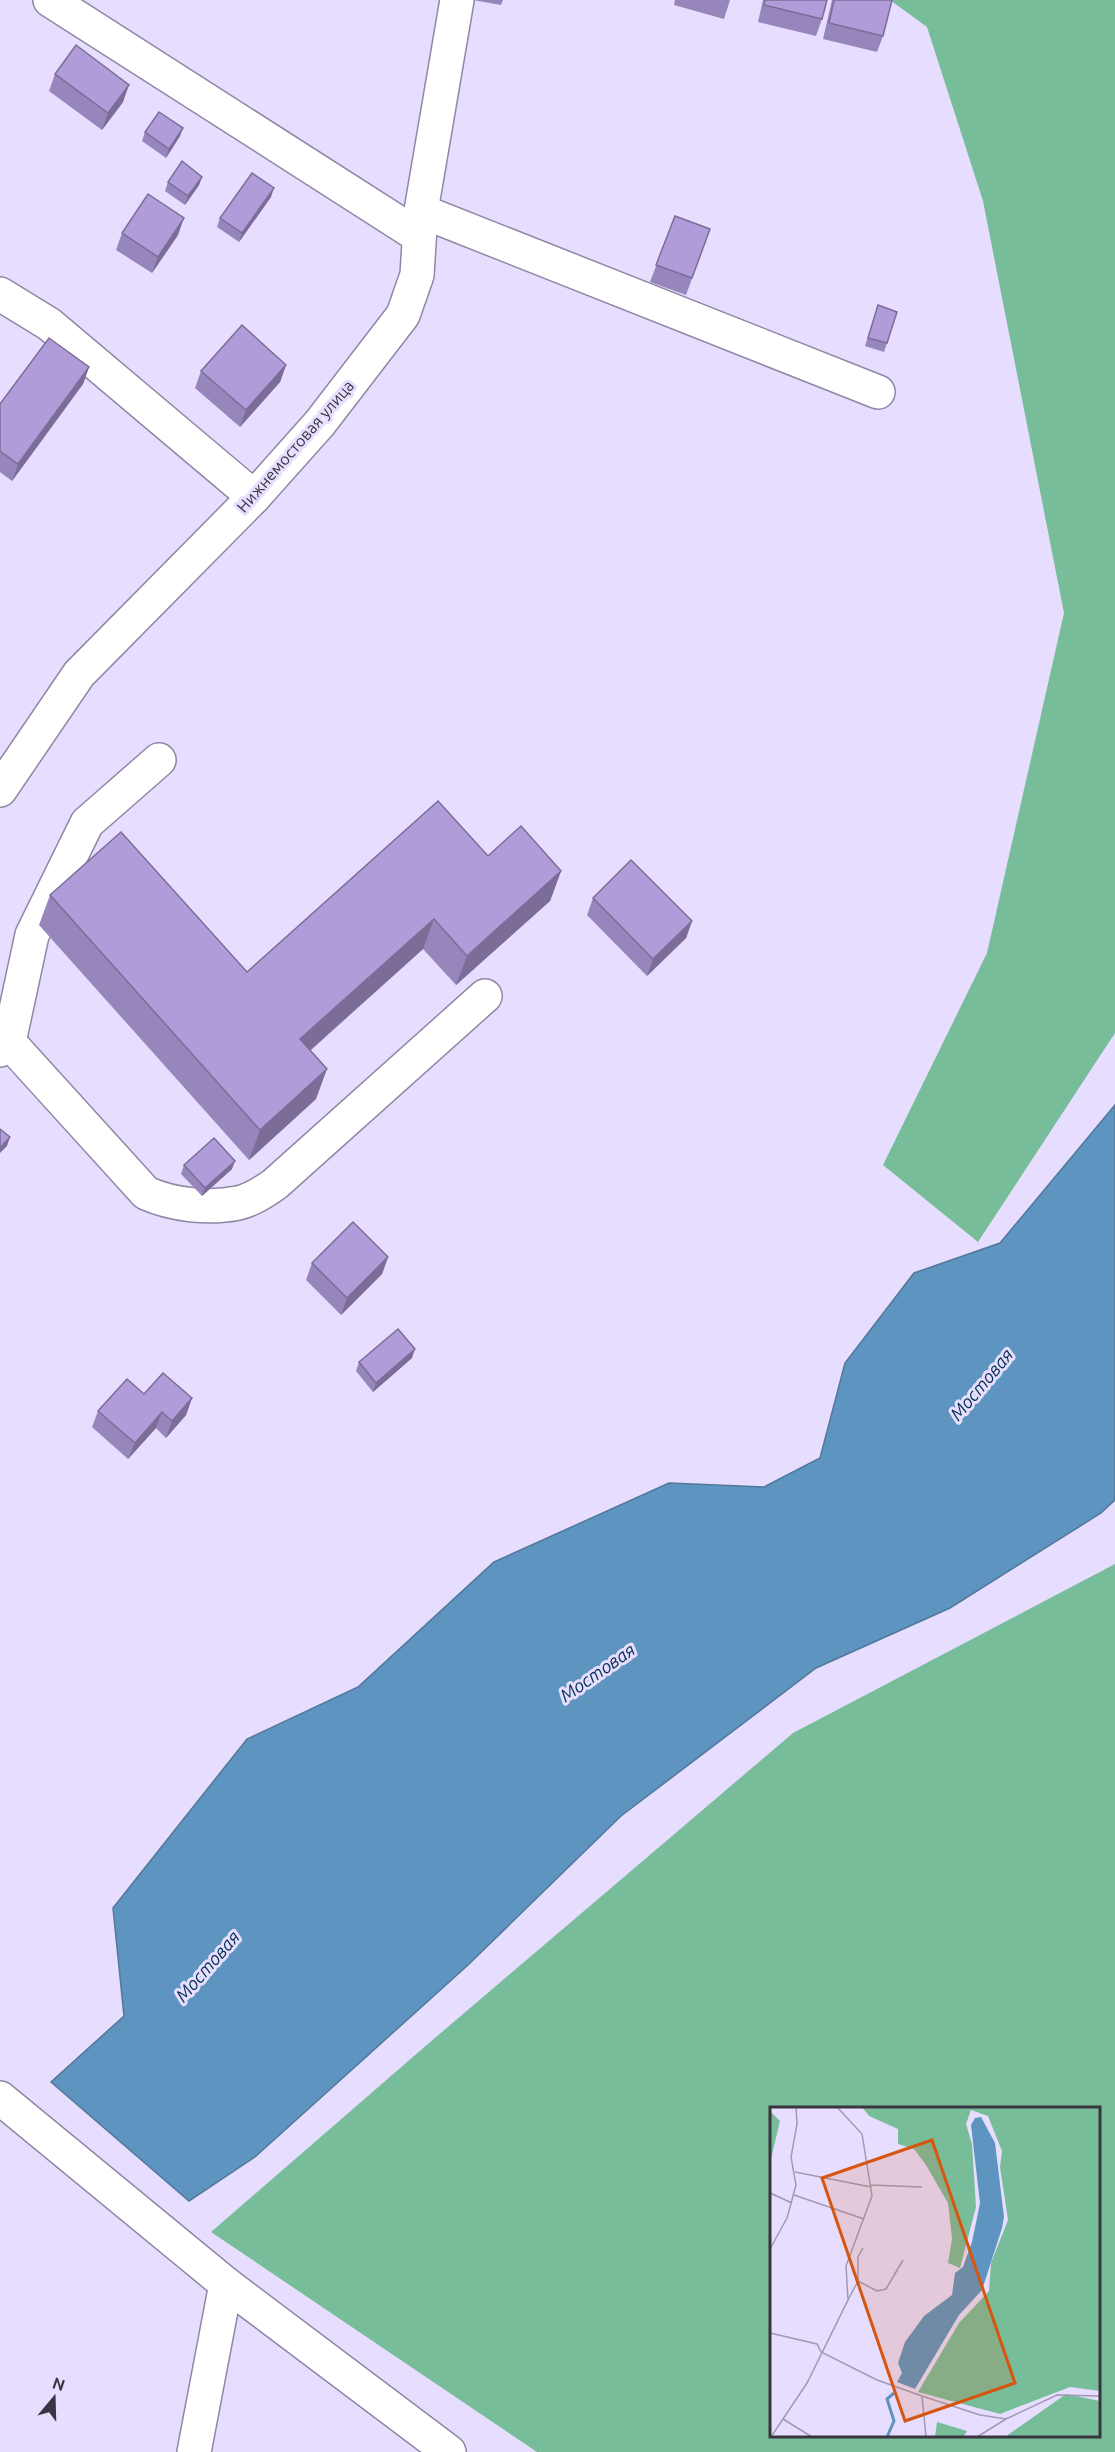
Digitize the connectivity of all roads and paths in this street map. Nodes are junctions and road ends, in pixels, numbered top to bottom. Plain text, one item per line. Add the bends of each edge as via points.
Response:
1 (50, 0) edge
2 (457, 0) edge
3 (420, 224) junction
4 (0, 294) edge
5 (878, 392) dead end
6 (254, 496) junction
7 (159, 760) dead end
8 (0, 790) edge
9 (485, 996) dead end
10 (4, 1046) edge
11 (0, 2098) edge
12 (226, 2284) junction
13 (194, 2452) edge
14 (449, 2452) edge

1 - 3 street
2 - 3 street, Нижнемостовая улица
3 - 5 street
3 - 6 street, Нижнемостовая улица via 417,275 403,315 320,423
4 - 6 street via 49,324
6 - 8 street, Нижнемостовая улица via 79,674
7 - 10 street via 87,823 32,935
9 - 10 street via 275,1184 257,1197 238,1203 164,1201 146,1193
11 - 12 street
12 - 13 street
12 - 14 street

